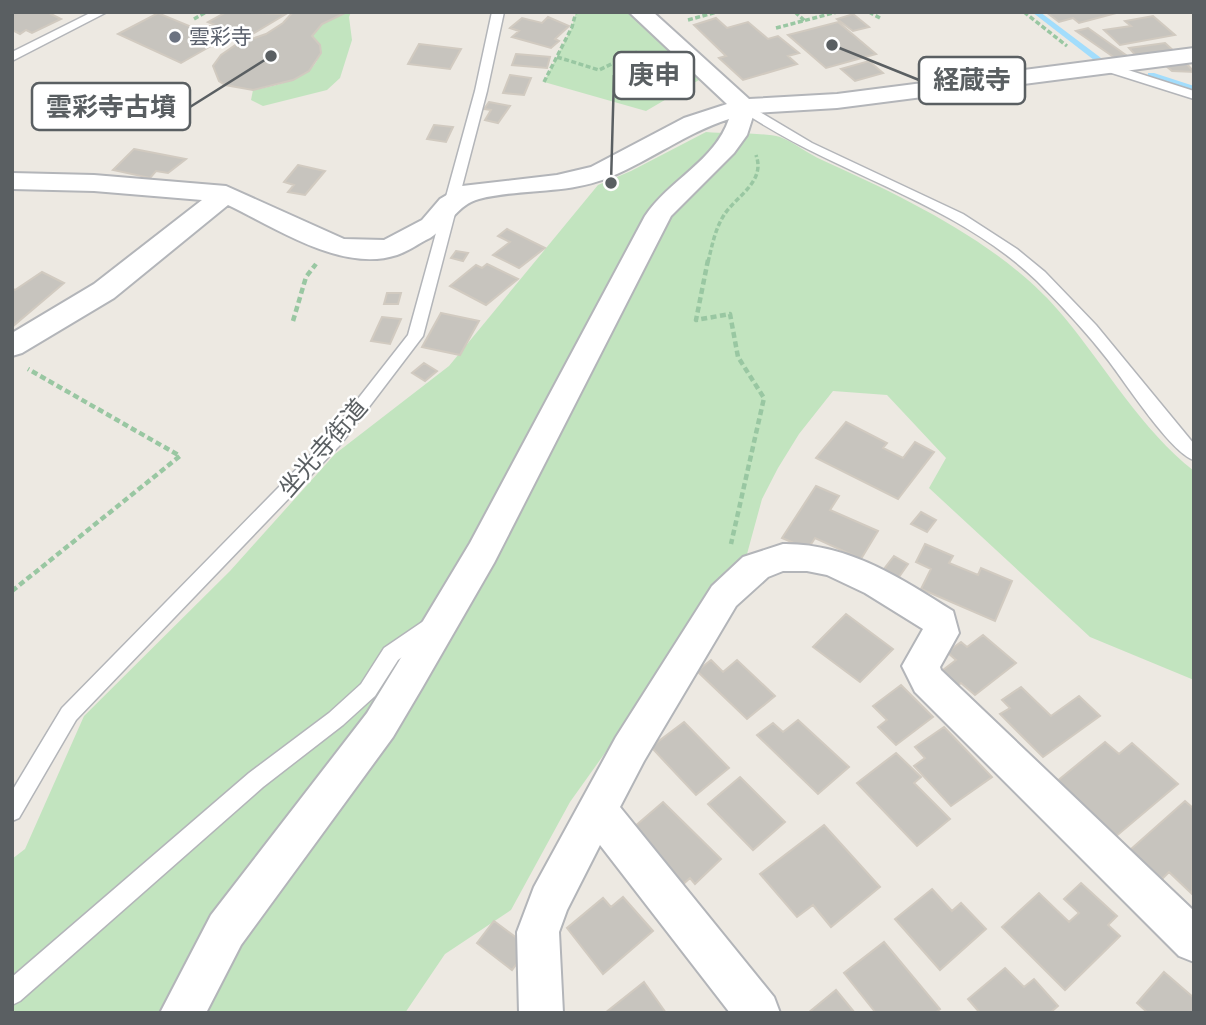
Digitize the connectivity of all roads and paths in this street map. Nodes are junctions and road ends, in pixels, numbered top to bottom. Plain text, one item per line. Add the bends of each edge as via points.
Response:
1 (101, 12) edge
2 (206, 12) edge
3 (498, 12) edge
4 (576, 12) edge
5 (640, 12) edge
6 (795, 12) edge
7 (837, 12) edge
8 (869, 12) edge
9 (1024, 12) edge
10 (880, 18) dead end
11 (194, 19) dead end
12 (805, 21) junction
13 (776, 28) dead end
14 (637, 52) dead end
15 (1194, 55) edge
16 (12, 57) edge
17 (557, 57) junction
18 (1102, 66) junction
19 (544, 82) dead end
20 (1194, 95) edge
21 (743, 106) junction
22 (758, 158) dead end
23 (12, 181) edge
24 (226, 194) junction
25 (449, 205) junction
26 (285, 223) junction
27 (293, 321) dead end
28 (18, 357) edge
29 (1194, 454) edge
30 (12, 591) edge
31 (723, 596) junction
32 (447, 612) junction
33 (597, 810) junction
34 (12, 811) edge
35 (1194, 941) edge
36 (12, 993) edge
37 (182, 1013) edge
38 (541, 1013) edge
39 (758, 1013) edge

1 - 16 lane
2 - 11 path
3 - 25 lane, 坐光寺街道
4 - 17 path
5 - 21 street
6 - 12 path
7 - 12 path
8 - 10 path
9 - 18 path
12 - 13 path
14 - 17 path via 598,70
15 - 18 street
17 - 19 path
18 - 20 lane
18 - 21 street via 838,101
21 - 25 street via 693,123 600,172 558,183 471,192
21 - 29 lane via 783,132 909,191 983,232 1031,267 1080,316
21 - 32 street via 743,121 722,152 666,205 644,240
22 - 31 path via 758,175 746,194 725,211 718,228 696,316 700,321 730,314 733,345 764,398
23 - 24 street
24 - 26 street
24 - 28 street
25 - 26 street via 430,226 390,248 338,247
25 - 34 lane, 坐光寺街道 via 415,336 334,441 69,714
26 - 27 path via 282,230 318,261 306,277
28 - 30 path via 180,456
31 - 33 street
31 - 35 street via 760,565 807,555 868,579 940,622 941,633 920,666 929,681
32 - 36 lane via 391,654 368,690 336,719 256,780
32 - 37 street via 380,725 226,930
33 - 38 street via 538,932
33 - 39 street

